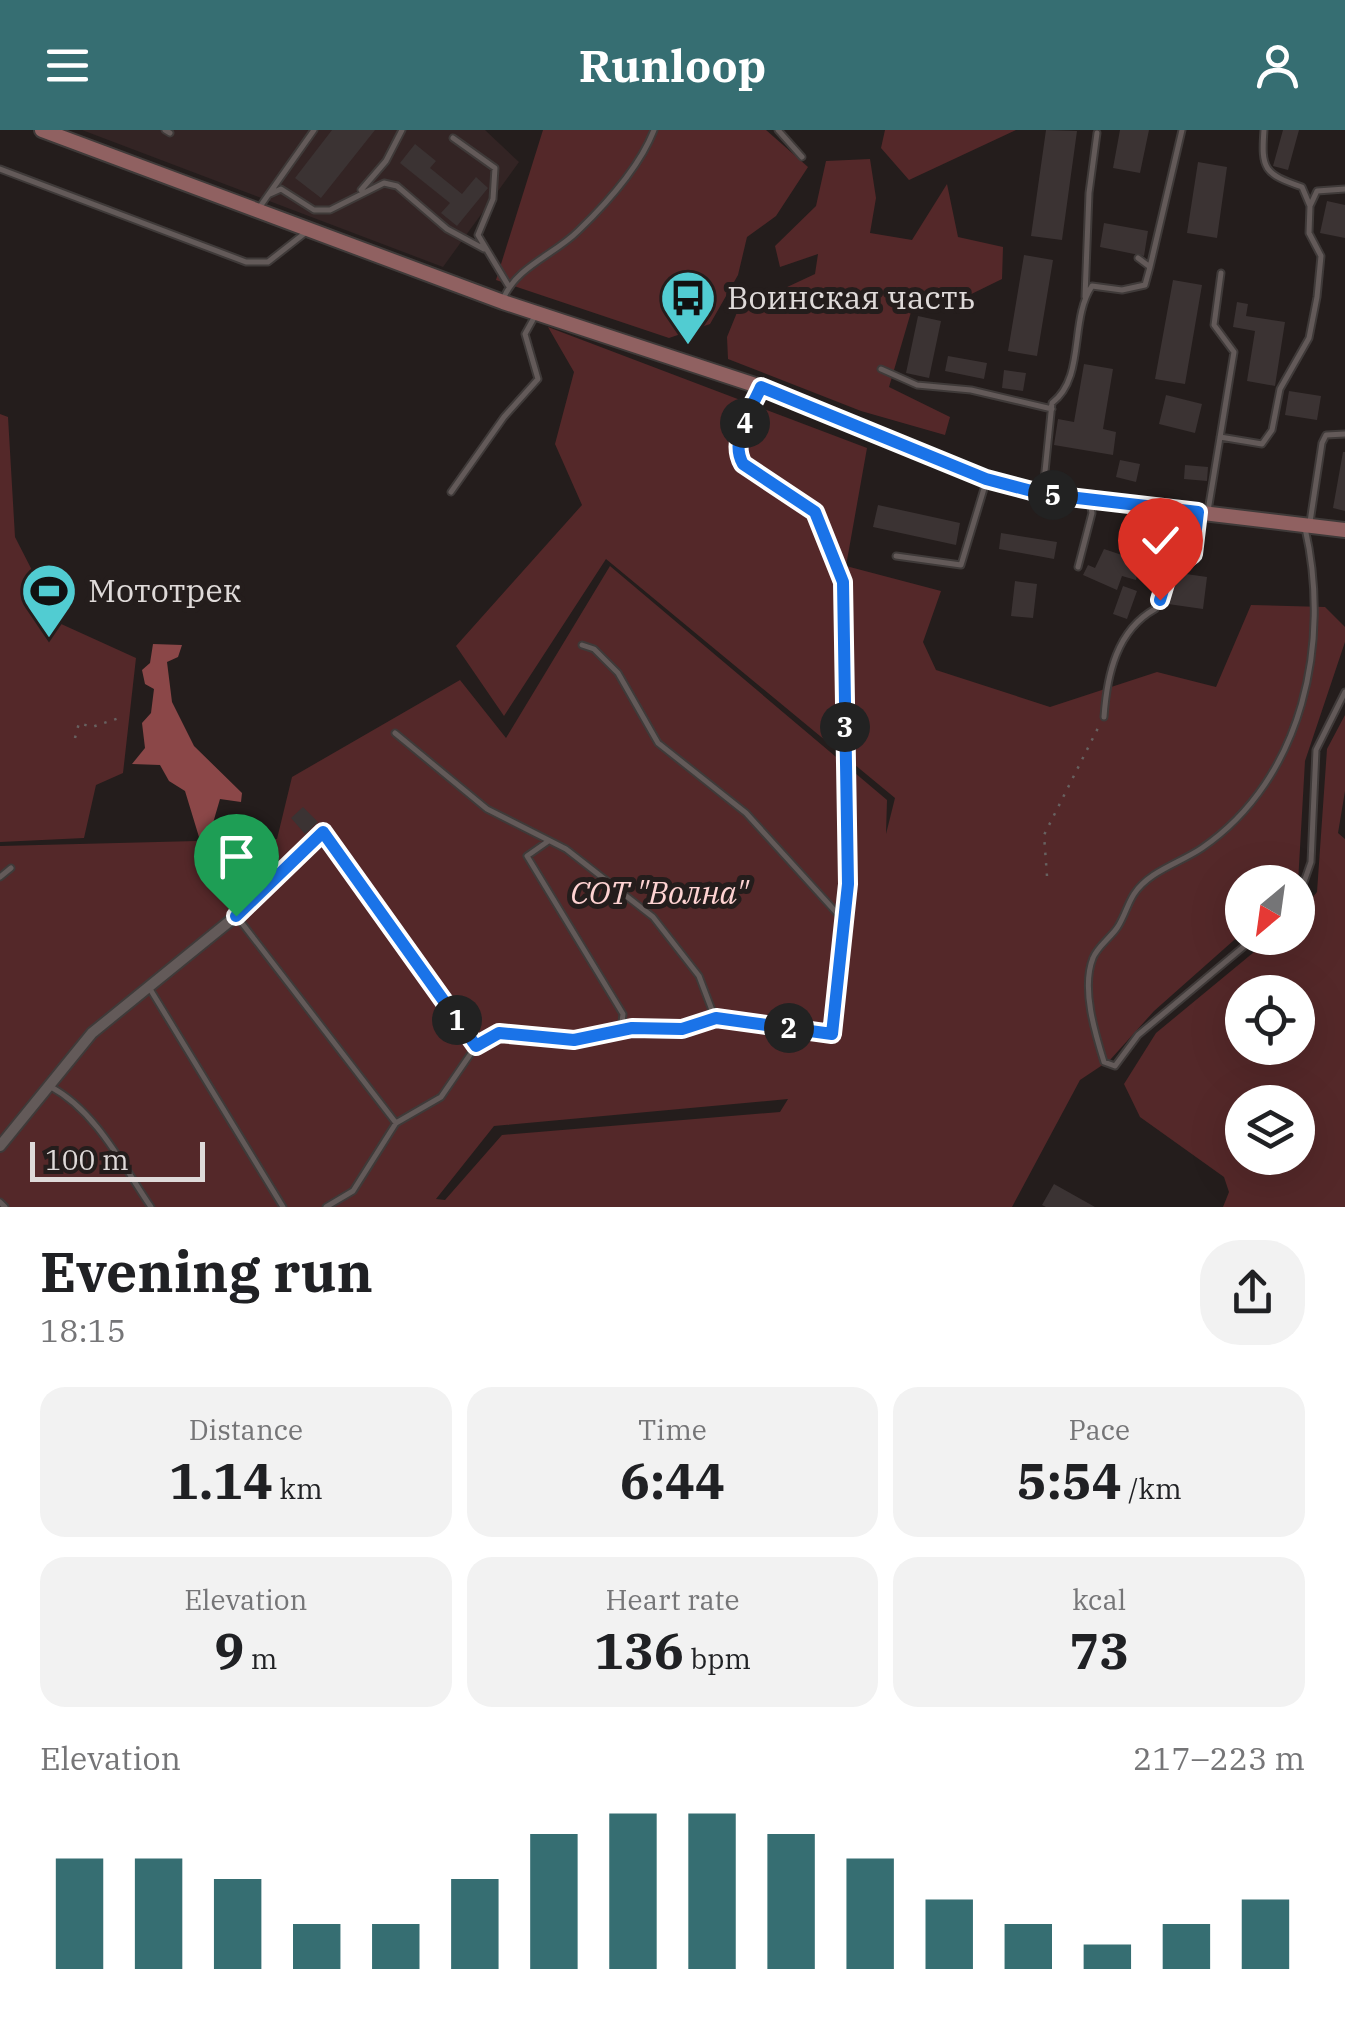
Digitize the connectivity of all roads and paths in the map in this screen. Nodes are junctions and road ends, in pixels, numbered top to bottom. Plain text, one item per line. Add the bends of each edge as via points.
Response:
1 (43, 130) edge
2 (314, 130) edge
3 (402, 130) edge
4 (654, 130) edge
5 (778, 130) edge
6 (1182, 130) edge
7 (1264, 130) edge
8 (1097, 133) dead end
9 (453, 138) dead end
10 (802, 157) dead end
11 (0, 170) edge
12 (1344, 189) edge
13 (360, 192) junction
14 (270, 194) junction
15 (1310, 206) junction
16 (110, 210) junction
17 (258, 210) junction
18 (106, 221) dead end
19 (310, 228) junction
20 (484, 250) junction
21 (1138, 258) dead end
22 (246, 262) junction
23 (1150, 266) junction
24 (242, 273) dead end
25 (1221, 274) dead end
26 (506, 295) junction
27 (1084, 297) junction
28 (536, 313) junction
29 (881, 370) dead end
30 (761, 387) junction
31 (1052, 409) junction
32 (1345, 434) edge
33 (1220, 438) junction
34 (986, 479) junction
35 (451, 492) dead end
36 (1043, 494) junction
37 (1090, 500) junction
38 (1203, 513) junction
39 (1307, 525) junction
40 (1345, 530) edge
41 (896, 556) dead end
42 (1078, 567) dead end
43 (582, 645) dead end
44 (1345, 692) edge
45 (1104, 716) joint
46 (119, 718) dead end
47 (395, 734) dead end
48 (74, 738) dead end
49 (323, 832) joint
50 (547, 842) junction
51 (1310, 865) edge
52 (11, 868) dead end
53 (1046, 876) dead end
54 (0, 877) edge
55 (236, 916) junction
56 (845, 922) junction
57 (1234, 955) edge
58 (148, 986) junction
59 (716, 1018) junction
60 (621, 1030) junction
61 (476, 1046) junction
62 (49, 1085) junction
63 (396, 1124) junction
64 (0, 1146) edge
65 (151, 1207) edge
66 (283, 1207) edge
67 (326, 1207) edge

1 - 17 street
2 - 14 lane
3 - 13 lane
4 - 26 lane via 646,150 578,231 523,270
5 - 10 lane
6 - 23 lane
7 - 15 lane via 1262,162 1302,187
8 - 27 lane
9 - 20 lane via 495,168 493,199 478,235
11 - 16 lane
12 - 15 lane via 1317,191
13 - 14 lane via 330,210 314,210 282,188
13 - 20 lane via 384,183 397,186 447,229
14 - 17 lane
15 - 33 lane via 1309,232 1321,256 1309,338 1280,389 1272,430 1262,444
16 - 18 lane
16 - 22 lane
17 - 19 street
19 - 22 lane via 268,262
19 - 26 street
20 - 26 lane via 508,278
21 - 23 lane
22 - 24 lane
23 - 27 lane via 1146,284 1122,290 1092,286
25 - 33 lane via 1214,325 1234,352
26 - 28 street
27 - 31 lane via 1070,375
28 - 30 street
28 - 35 lane via 525,334 538,379
29 - 31 lane via 917,385
30 - 34 street
30 - 56 lane via 737,454 815,512 843,582
31 - 36 lane
32 - 39 lane via 1326,435 1322,443
33 - 38 lane
34 - 36 street
34 - 41 lane via 960,565
36 - 37 street
37 - 38 street
37 - 42 lane
38 - 39 street
38 - 45 lane via 1193,554 1173,557 1155,609 1136,618 1118,650
39 - 40 street
39 - 57 lane via 1316,616 1312,666 1286,744 1266,782 1230,824 1135,892 1117,929 1093,956 1091,1000 1104,1062 1115,1066 1138,1035
43 - 56 lane via 618,674 658,743 746,813
44 - 51 lane via 1316,750
45 - 53 path via 1044,835
46 - 48 path via 92,727 79,723
47 - 50 lane via 487,809
49 - 55 street
49 - 61 lane
50 - 59 lane via 566,848 653,917 699,976
50 - 60 lane via 527,856 623,1014
52 - 54 lane
55 - 58 street
55 - 63 lane
56 - 59 lane via 832,1034
58 - 62 street via 92,1033
58 - 66 lane
59 - 60 lane via 682,1029
60 - 61 lane via 574,1040 499,1033
61 - 63 lane via 441,1097
62 - 64 street
62 - 65 lane via 99,1131
63 - 67 lane via 354,1191

